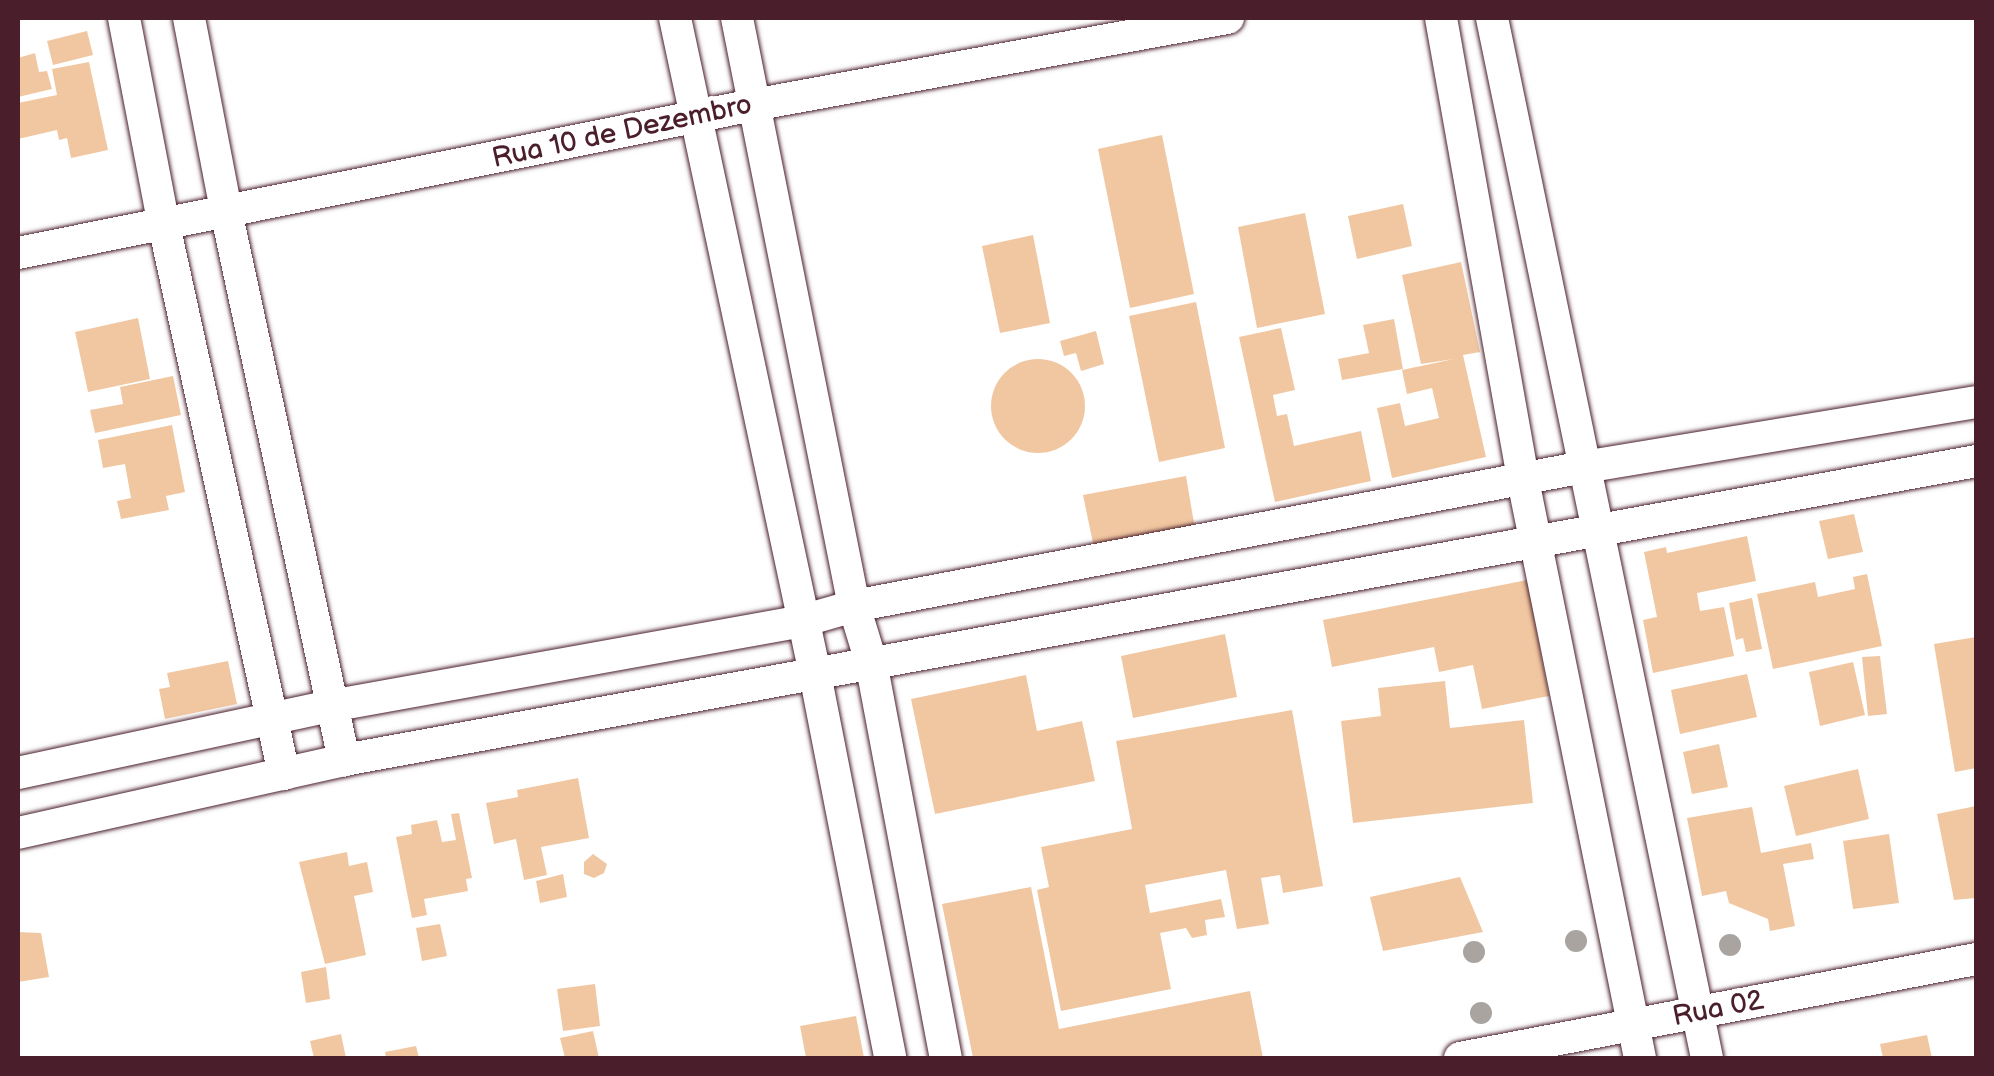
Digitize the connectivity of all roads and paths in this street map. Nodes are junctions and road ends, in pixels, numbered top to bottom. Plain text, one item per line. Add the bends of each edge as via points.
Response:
1 (124, 18) edge
2 (189, 18) edge
3 (675, 18) edge
4 (736, 18) edge
5 (1228, 18) edge
6 (1441, 18) edge
7 (1492, 18) edge
8 (753, 105) junction
9 (694, 120) junction
10 (226, 211) junction
11 (164, 224) junction
12 (18, 253) edge
13 (1976, 402) edge
14 (1976, 461) edge
15 (1584, 467) junction
16 (1523, 480) junction
17 (1600, 528) junction
18 (1536, 539) junction
19 (854, 606) junction
20 (802, 621) junction
21 (870, 662) junction
22 (816, 674) junction
23 (332, 706) junction
24 (271, 720) junction
25 (344, 760) junction
26 (18, 773) edge
27 (284, 774) junction
28 (18, 833) edge
29 (1976, 959) edge
30 (1698, 1013) junction
31 (1633, 1024) junction
32 (890, 1058) edge
33 (946, 1058) edge
34 (1460, 1058) edge
35 (1640, 1058) edge
36 (1707, 1058) edge

1 - 11 street
2 - 10 street
3 - 9 street
4 - 8 street
5 - 8 street, Rua 10 de Dezembro
6 - 16 street
7 - 15 street
8 - 9 street, Rua 10 de Dezembro
8 - 19 street
9 - 10 street, Rua 10 de Dezembro
9 - 20 street
10 - 11 street, Rua 10 de Dezembro
10 - 23 street
11 - 12 street, Rua 10 de Dezembro
11 - 24 street
13 - 15 street
14 - 17 street
15 - 16 street
15 - 17 street
16 - 18 street
16 - 19 street
17 - 18 street
17 - 30 street
18 - 21 street
18 - 31 street
19 - 20 street
19 - 21 street
20 - 22 street
20 - 23 street
21 - 22 street
21 - 33 street
22 - 25 street
22 - 32 street
23 - 24 street
23 - 25 street
24 - 26 street
24 - 27 street
25 - 27 street
27 - 28 street
29 - 30 street, Rua 02
30 - 31 street, Rua 02
30 - 36 street
31 - 34 street, Rua 02
31 - 35 street

